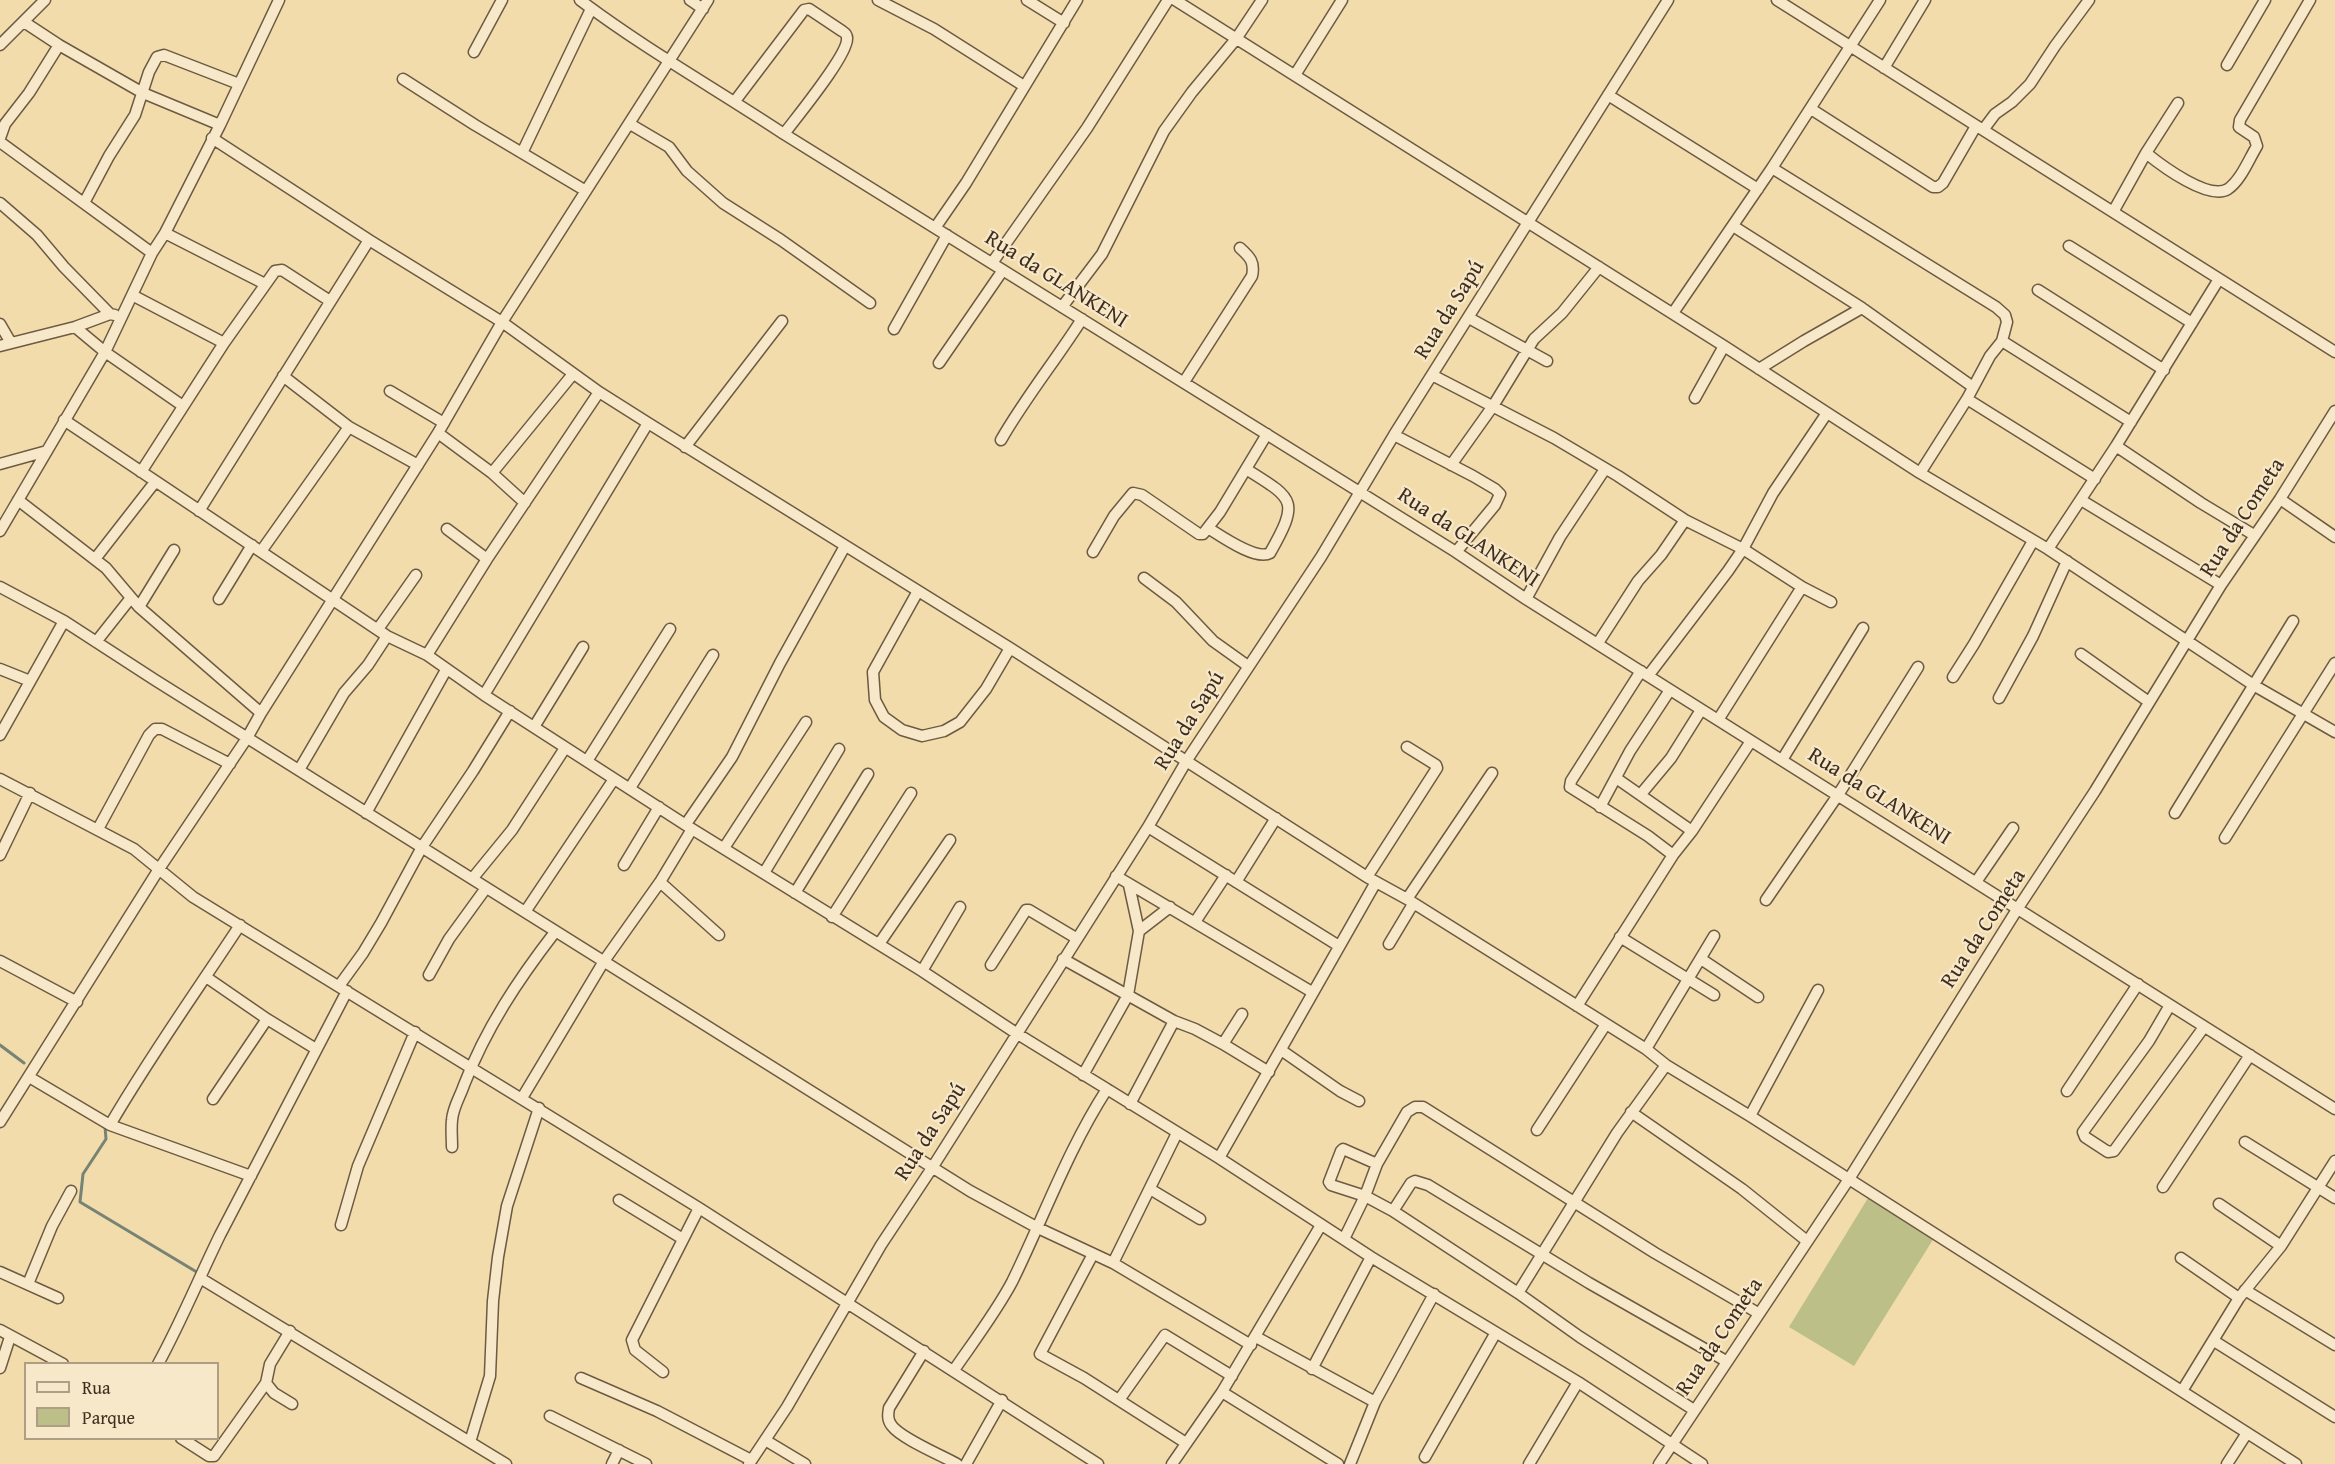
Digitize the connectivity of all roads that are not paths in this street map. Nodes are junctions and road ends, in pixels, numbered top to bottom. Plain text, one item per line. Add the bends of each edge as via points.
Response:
1 (45, 0) edge
2 (279, 0) edge
3 (502, 0) edge
4 (580, 0) edge
5 (690, 0) edge
6 (878, 0) edge
7 (1027, 0) edge
8 (1077, 0) edge
9 (1168, 0) edge
10 (1175, 0) edge
11 (1262, 0) edge
12 (1342, 0) edge
13 (1668, 0) edge
14 (1777, 0) edge
15 (1880, 0) edge
16 (1925, 0) edge
17 (2089, 0) edge
18 (2265, 0) edge
19 (2310, 0) edge
20 (705, 4) edge
21 (591, 9) junction
22 (24, 22) junction
23 (1064, 23) junction
24 (1236, 39) junction
25 (0, 45) edge
26 (59, 45) junction
27 (1850, 46) junction
28 (474, 52) dead end
29 (669, 62) junction
30 (2227, 65) dead end
31 (1884, 68) junction
32 (1295, 75) junction
33 (403, 79) dead end
34 (239, 84) junction
35 (1024, 86) junction
36 (143, 93) junction
37 (1608, 95) junction
38 (735, 102) junction
39 (2178, 103) dead end
40 (1811, 109) junction
41 (3, 123) edge
42 (630, 124) junction
43 (220, 125) junction
44 (1980, 128) junction
45 (784, 134) junction
46 (212, 138) junction
47 (0, 140) edge
48 (522, 153) junction
49 (2146, 153) junction
50 (1772, 168) junction
51 (1758, 189) junction
52 (586, 191) junction
53 (0, 202) edge
54 (84, 203) junction
55 (2113, 212) junction
56 (1528, 222) junction
57 (1733, 226) junction
58 (935, 228) junction
59 (165, 233) junction
60 (947, 236) junction
61 (369, 240) junction
62 (2070, 246) dead end
63 (1240, 248) dead end
64 (152, 254) junction
65 (992, 263) junction
66 (1599, 267) junction
67 (1003, 270) junction
68 (2219, 279) junction
69 (265, 284) junction
70 (2038, 290) dead end
71 (132, 295) junction
72 (330, 301) junction
73 (870, 303) dead end
74 (1062, 307) junction
75 (1862, 308) junction
76 (1673, 313) junction
77 (115, 315) junction
78 (1469, 318) junction
79 (1082, 320) junction
80 (782, 321) dead end
81 (502, 322) junction
82 (2192, 323) junction
83 (0, 324) edge
84 (75, 327) junction
85 (894, 329) dead end
86 (2002, 341) junction
87 (224, 343) junction
88 (6, 345) edge
89 (1724, 346) junction
90 (1526, 349) junction
91 (105, 352) junction
92 (2335, 352) edge
93 (1547, 361) dead end
94 (939, 363) dead end
95 (1760, 369) junction
96 (2164, 370) junction
97 (573, 374) junction
98 (1432, 375) junction
99 (283, 376) junction
100 (1184, 382) junction
101 (1973, 387) junction
102 (390, 391) dead end
103 (599, 392) junction
104 (1695, 399) dead end
105 (1966, 399) junction
106 (183, 406) junction
107 (1493, 406) junction
108 (2335, 411) edge
109 (1827, 413) junction
110 (64, 420) junction
111 (2131, 422) junction
112 (648, 423) junction
113 (349, 427) junction
114 (441, 428) junction
115 (1267, 434) junction
116 (1394, 435) junction
117 (1001, 440) dead end
118 (2116, 446) junction
119 (685, 447) junction
120 (47, 451) junction
121 (0, 464) edge
122 (418, 465) junction
123 (1450, 465) junction
124 (1246, 469) junction
125 (1605, 469) junction
126 (141, 472) junction
127 (492, 473) junction
128 (1920, 473) junction
129 (2095, 479) junction
130 (154, 482) junction
131 (1359, 492) junction
132 (2280, 499) junction
133 (18, 500) junction
134 (2081, 500) junction
135 (525, 503) junction
136 (200, 511) junction
137 (1684, 520) junction
138 (1208, 528) junction
139 (447, 529) dead end
140 (0, 531) edge
141 (2254, 535) junction
142 (2335, 537) edge
143 (2033, 541) junction
144 (846, 546) junction
145 (257, 547) junction
146 (1743, 549) junction
147 (2048, 549) junction
148 (174, 550) dead end
149 (1093, 552) dead end
150 (1456, 552) junction
151 (95, 559) junction
152 (487, 559) junction
153 (2067, 561) junction
154 (416, 575) dead end
155 (1144, 578) dead end
156 (2222, 585) junction
157 (0, 587) edge
158 (1802, 587) junction
159 (918, 591) junction
160 (219, 598) dead end
161 (130, 599) junction
162 (332, 599) junction
163 (1526, 599) junction
164 (1831, 602) dead end
165 (139, 607) junction
166 (64, 621) junction
167 (2293, 621) dead end
168 (1863, 628) dead end
169 (670, 629) dead end
170 (383, 632) junction
171 (2187, 640) junction
172 (96, 642) junction
173 (1598, 643) junction
174 (583, 647) dead end
175 (1010, 648) junction
176 (2081, 654) dead end
177 (713, 655) dead end
178 (427, 656) junction
179 (2335, 663) edge
180 (1248, 666) junction
181 (1918, 667) dead end
182 (0, 669) edge
183 (446, 670) junction
184 (1644, 673) junction
185 (1953, 677) dead end
186 (30, 681) junction
187 (2254, 686) junction
188 (1670, 690) junction
189 (484, 695) junction
190 (2000, 698) dead end
191 (2149, 702) junction
192 (1701, 710) junction
193 (510, 711) junction
194 (261, 713) junction
195 (2303, 713) junction
196 (1719, 720) junction
197 (806, 722) dead end
198 (534, 727) junction
199 (2335, 732) edge
200 (0, 735) edge
201 (247, 738) junction
202 (1751, 741) junction
203 (1407, 747) dead end
204 (565, 748) junction
205 (839, 749) dead end
206 (1187, 760) junction
207 (1782, 760) junction
208 (587, 761) junction
209 (230, 764) junction
210 (299, 770) junction
211 (1492, 773) dead end
212 (868, 774) dead end
213 (1616, 778) junction
214 (0, 779) edge
215 (615, 779) junction
216 (630, 788) junction
217 (30, 793) junction
218 (911, 793) dead end
219 (1641, 794) junction
220 (1838, 795) junction
221 (659, 807) junction
222 (1600, 807) junction
223 (366, 813) junction
224 (2175, 813) dead end
225 (1276, 818) junction
226 (689, 826) junction
227 (1148, 827) junction
228 (2013, 828) dead end
229 (98, 829) junction
230 (1692, 831) junction
231 (2225, 838) dead end
232 (950, 840) dead end
233 (422, 847) junction
234 (724, 848) junction
235 (0, 855) edge
236 (1673, 855) junction
237 (624, 865) dead end
238 (159, 869) junction
239 (764, 873) junction
240 (1226, 875) junction
241 (1116, 876) junction
242 (472, 879) junction
243 (1371, 879) junction
244 (660, 882) junction
245 (1236, 882) junction
246 (1976, 882) junction
247 (1129, 885) junction
248 (486, 888) junction
249 (795, 893) junction
250 (1766, 900) dead end
251 (1410, 902) junction
252 (1170, 907) junction
253 (960, 908) dead end
254 (2018, 908) junction
255 (525, 912) junction
256 (832, 917) junction
257 (1195, 922) junction
258 (240, 925) junction
259 (1139, 931) junction
260 (555, 932) junction
261 (719, 935) dead end
262 (1714, 936) dead end
263 (1620, 937) junction
264 (1077, 938) junction
265 (879, 944) junction
266 (1389, 944) dead end
267 (1339, 946) junction
268 (1063, 958) junction
269 (1701, 959) junction
270 (604, 961) junction
271 (0, 962) edge
272 (991, 965) dead end
273 (922, 971) junction
274 (429, 975) dead end
275 (206, 977) junction
276 (1688, 980) junction
277 (2138, 984) junction
278 (343, 988) junction
279 (1818, 990) dead end
280 (1312, 993) junction
281 (1128, 995) junction
282 (1714, 995) dead end
283 (1758, 996) dead end
284 (77, 1002) junction
285 (2170, 1005) junction
286 (1577, 1006) junction
287 (1242, 1014) dead end
288 (267, 1019) junction
289 (1174, 1021) junction
290 (1606, 1024) junction
291 (2204, 1027) junction
292 (415, 1032) junction
293 (1016, 1034) junction
294 (1223, 1044) junction
295 (316, 1049) junction
296 (1646, 1049) junction
297 (1281, 1050) junction
298 (2250, 1055) junction
299 (1666, 1065) junction
300 (471, 1066) junction
301 (1269, 1072) junction
302 (1083, 1075) junction
303 (29, 1077) junction
304 (1107, 1089) junction
305 (2067, 1091) dead end
306 (522, 1098) junction
307 (213, 1099) dead end
308 (1359, 1101) dead end
309 (1130, 1104) junction
310 (539, 1108) junction
311 (2335, 1109) edge
312 (1631, 1113) junction
313 (1750, 1116) junction
314 (0, 1122) edge
315 (110, 1125) junction
316 (1537, 1130) dead end
317 (1177, 1133) junction
318 (2245, 1142) dead end
319 (452, 1147) dead end
320 (1219, 1158) junction
321 (2335, 1161) edge
322 (1377, 1164) junction
323 (932, 1168) junction
324 (251, 1176) junction
325 (1849, 1179) junction
326 (2163, 1187) dead end
327 (2319, 1188) junction
328 (1150, 1189) junction
329 (71, 1191) dead end
330 (1365, 1196) junction
331 (2335, 1198) edge
332 (619, 1200) dead end
333 (1574, 1201) junction
334 (2219, 1204) dead end
335 (699, 1208) junction
336 (1393, 1211) junction
337 (1200, 1219) dead end
338 (341, 1225) dead end
339 (1321, 1225) junction
340 (1038, 1228) junction
341 (683, 1239) junction
342 (1344, 1239) junction
343 (1807, 1241) junction
344 (2281, 1246) junction
345 (1093, 1254) junction
346 (1542, 1254) junction
347 (1371, 1257) junction
348 (2181, 1258) dead end
349 (1113, 1263) junction
350 (0, 1272) edge
351 (200, 1278) junction
352 (28, 1284) junction
353 (1518, 1293) junction
354 (1434, 1294) junction
355 (2242, 1294) junction
356 (58, 1298) dead end
357 (847, 1302) junction
358 (1758, 1313) junction
359 (0, 1330) edge
360 (290, 1331) junction
361 (1495, 1334) junction
362 (10, 1336) junction
363 (1253, 1341) junction
364 (2214, 1341) junction
365 (2335, 1345) edge
366 (924, 1351) junction
367 (1726, 1360) junction
368 (59, 1362) edge
369 (159, 1362) edge
370 (0, 1368) edge
371 (1312, 1369) junction
372 (954, 1370) junction
373 (663, 1372) dead end
374 (1232, 1376) junction
375 (581, 1378) dead end
376 (1578, 1382) junction
377 (266, 1383) junction
378 (2182, 1391) junction
379 (1222, 1392) junction
380 (1002, 1400) junction
381 (1119, 1400) junction
382 (1375, 1402) junction
383 (292, 1404) dead end
384 (1694, 1410) junction
385 (550, 1416) dead end
386 (2335, 1417) edge
387 (2247, 1433) junction
388 (184, 1440) edge
389 (765, 1440) junction
390 (470, 1442) junction
391 (1186, 1443) junction
392 (1672, 1443) junction
393 (618, 1450) junction
394 (1425, 1457) dead end
395 (750, 1462) edge
396 (506, 1464) edge
397 (612, 1464) edge
398 (646, 1464) edge
399 (805, 1464) edge
400 (957, 1464) edge
401 (966, 1464) edge
402 (1098, 1464) edge
403 (1172, 1464) edge
404 (1338, 1464) edge
405 (1350, 1464) edge
406 (1529, 1464) edge
407 (1659, 1464) edge
408 (1702, 1464) edge
409 (2227, 1464) edge
410 (2296, 1464) edge

1 - 22 street
2 - 34 street
3 - 28 street
4 - 21 street, Rua da GLANKENI
5 - 20 street
6 - 35 street via 934,29
7 - 23 street
8 - 23 street
9 - 65 street via 1086,128
10 - 24 street
11 - 24 street
12 - 32 street
13 - 37 street, Rua da Sapú
14 - 27 street
15 - 27 street
16 - 31 street
17 - 44 street via 2030,84
18 - 30 street
19 - 49 street via 2240,120 2239,127 2254,137 2257,146 2227,190 2208,191 2164,168
20 - 29 street
21 - 29 street, Rua da GLANKENI
21 - 48 street
22 - 25 street
22 - 26 street
23 - 35 street
24 - 32 street
24 - 74 street via 1164,131 1102,254
26 - 36 street
26 - 41 street via 29,93
27 - 31 street
27 - 40 street
29 - 38 street, Rua da GLANKENI
29 - 42 street
31 - 44 street
32 - 56 street
33 - 48 street
34 - 36 street via 161,55 156,57
34 - 43 street
35 - 58 street
36 - 43 street
36 - 54 street via 135,115
37 - 51 street
37 - 56 street, Rua da Sapú
38 - 45 street, Rua da GLANKENI
38 - 45 street via 804,10 843,31 848,41 843,50
39 - 49 street
40 - 44 street via 1933,187 1943,183
40 - 50 street
41 - 47 street
42 - 52 street
42 - 73 street via 669,147 687,171 723,203
43 - 46 street
44 - 55 street
45 - 58 street, Rua da GLANKENI
46 - 59 street
46 - 61 street
47 - 54 street
48 - 52 street
49 - 55 street
50 - 51 street
50 - 86 street via 1996,307 2007,322
51 - 57 street
52 - 81 street
53 - 77 street
54 - 64 street
55 - 68 street
56 - 66 street
56 - 78 street, Rua da Sapú
57 - 75 street
57 - 76 street
58 - 60 street, Rua da GLANKENI
59 - 64 street
59 - 69 street
60 - 65 street, Rua da GLANKENI
60 - 85 street
61 - 72 street
61 - 81 street
62 - 82 street
63 - 100 street via 1252,259 1252,276
64 - 71 street
65 - 67 street, Rua da GLANKENI
66 - 76 street
66 - 90 street via 1562,314
67 - 74 street, Rua da GLANKENI
67 - 94 street
68 - 82 street
68 - 92 street
69 - 72 street via 275,271 282,270
69 - 87 street
70 - 96 street
71 - 77 street
71 - 87 street
72 - 99 street
74 - 79 street, Rua da GLANKENI
75 - 95 street
75 - 101 street
76 - 89 street
77 - 84 street
77 - 91 street
78 - 90 street
78 - 98 street, Rua da Sapú
79 - 100 street, Rua da GLANKENI
79 - 117 street
80 - 119 street
81 - 97 street
81 - 114 street
82 - 96 street
83 - 88 street
84 - 88 street
84 - 91 street
86 - 101 street
86 - 111 street
87 - 106 street
89 - 95 street
89 - 104 street
90 - 93 street
90 - 107 street
91 - 106 street
91 - 110 street
95 - 109 street
96 - 111 street
97 - 103 street
97 - 127 street
98 - 107 street
98 - 116 street, Rua da Sapú
99 - 113 street
99 - 136 street
100 - 115 street, Rua da GLANKENI
101 - 105 street
102 - 114 street
103 - 112 street
103 - 135 street
105 - 128 street
105 - 129 street
106 - 126 street
107 - 123 street
107 - 125 street
108 - 132 street, Rua da Cometa
109 - 128 street
109 - 146 street via 1773,494
110 - 120 street
110 - 126 street
111 - 118 street
112 - 119 street
112 - 189 street
113 - 122 street
113 - 145 street
114 - 122 street
114 - 127 street
115 - 124 street
115 - 131 street, Rua da GLANKENI
116 - 123 street
116 - 131 street, Rua da Sapú
118 - 129 street
118 - 141 street
119 - 144 street
120 - 121 street
120 - 133 street
122 - 162 street
123 - 150 street via 1495,489 1500,498
124 - 138 street
124 - 138 street via 1287,498 1285,527 1270,553 1262,556
125 - 137 street
125 - 163 street via 1560,537
126 - 130 street
127 - 135 street
128 - 143 street
129 - 134 street
130 - 136 street
130 - 151 street
131 - 150 street, Rua da GLANKENI
131 - 180 street, Rua da Sapú
132 - 141 street, Rua da Cometa
132 - 142 street
133 - 140 street
133 - 151 street
134 - 147 street
134 - 156 street
135 - 152 street
136 - 145 street
137 - 146 street
137 - 173 street
138 - 149 street via 1199,534 1142,495 1133,493
139 - 152 street
141 - 156 street, Rua da Cometa
143 - 147 street
143 - 185 street
144 - 159 street
144 - 226 street via 732,757
145 - 160 street
145 - 162 street
146 - 158 street
146 - 184 street
147 - 153 street
148 - 165 street
150 - 163 street, Rua da GLANKENI
151 - 161 street
152 - 178 street
153 - 171 street
153 - 190 street
154 - 170 street
155 - 180 street via 1176,602 1213,641
156 - 171 street, Rua da Cometa
157 - 166 street
158 - 164 street
158 - 196 street
159 - 175 street
159 - 175 street via 873,672 875,700 884,717 902,730 922,736 960,722 986,689
161 - 165 street
161 - 172 street
162 - 170 street
162 - 194 street
163 - 173 street, Rua da GLANKENI
165 - 194 street
166 - 172 street
166 - 186 street
167 - 187 street
168 - 207 street
169 - 208 street
170 - 178 street
170 - 210 street via 368,665 344,693
171 - 187 street
171 - 191 street, Rua da Cometa
172 - 201 street
173 - 184 street, Rua da GLANKENI
174 - 198 street
175 - 206 street
176 - 191 street
177 - 216 street
178 - 183 street
179 - 195 street
180 - 206 street, Rua da Sapú
181 - 220 street
182 - 186 street
183 - 189 street
183 - 223 street
184 - 188 street, Rua da GLANKENI
184 - 222 street via 1570,784
186 - 200 street
187 - 195 street
187 - 224 street
188 - 192 street, Rua da GLANKENI
188 - 213 street
189 - 193 street
191 - 254 street, Rua da Cometa
192 - 196 street, Rua da GLANKENI
192 - 219 street via 1671,758
193 - 198 street
193 - 233 street
194 - 201 street
195 - 199 street
195 - 231 street
196 - 202 street, Rua da GLANKENI
197 - 234 street
198 - 204 street
201 - 209 street
201 - 210 street
202 - 207 street, Rua da GLANKENI
202 - 230 street
203 - 243 street via 1437,768
204 - 208 street
204 - 242 street via 512,830
205 - 239 street
206 - 225 street
206 - 227 street, Rua da Sapú
207 - 220 street, Rua da GLANKENI
208 - 215 street
209 - 229 street via 162,729 154,729
209 - 238 street
210 - 223 street
211 - 251 street
212 - 249 street
213 - 219 street
213 - 222 street
214 - 217 street
215 - 216 street
215 - 255 street
216 - 221 street
217 - 229 street
217 - 235 street
218 - 256 street
219 - 230 street
220 - 246 street, Rua da GLANKENI
220 - 250 street
221 - 226 street
221 - 237 street
222 - 236 street
223 - 233 street
225 - 243 street
225 - 245 street
226 - 234 street
226 - 244 street
227 - 240 street
227 - 241 street, Rua da Sapú
228 - 246 street
229 - 238 street via 144,855
230 - 236 street
232 - 265 street
233 - 242 street
233 - 278 street
234 - 239 street
236 - 263 street
238 - 258 street via 193,897
238 - 284 street
239 - 249 street
240 - 245 street
240 - 257 street
241 - 247 street
241 - 264 street, Rua da Sapú
242 - 248 street
243 - 251 street
243 - 267 street
244 - 261 street
244 - 270 street
245 - 267 street
246 - 254 street, Rua da GLANKENI
247 - 252 street
247 - 259 street
248 - 255 street
248 - 274 street
249 - 256 street
251 - 266 street
251 - 286 street
252 - 257 street
252 - 259 street
253 - 273 street
254 - 277 street, Rua da GLANKENI
254 - 325 street, Rua da Cometa
255 - 260 street
256 - 265 street
257 - 280 street
258 - 275 street
258 - 278 street
259 - 281 street
260 - 270 street
260 - 300 street via 517,981
262 - 269 street
263 - 276 street
263 - 286 street
264 - 268 street, Rua da Sapú
264 - 272 street via 1026,910
265 - 273 street
267 - 280 street
268 - 281 street
268 - 293 street, Rua da Sapú
269 - 276 street
269 - 283 street
270 - 306 street
270 - 323 street
271 - 284 street
273 - 293 street
275 - 288 street
275 - 315 street via 153,1052
276 - 282 street
276 - 296 street
277 - 285 street, Rua da GLANKENI
277 - 305 street
278 - 292 street
278 - 295 street
279 - 313 street
280 - 297 street
281 - 289 street
281 - 302 street
284 - 303 street
285 - 291 street, Rua da GLANKENI
285 - 291 street via 2149,1041 2083,1132 2108,1152 2114,1151
286 - 290 street
287 - 294 street
288 - 295 street
288 - 307 street
289 - 294 street
289 - 309 street
290 - 296 street
290 - 316 street
291 - 298 street, Rua da GLANKENI
292 - 300 street
292 - 338 street via 358,1166
293 - 302 street
293 - 323 street, Rua da Sapú
294 - 301 street
295 - 324 street
296 - 299 street
297 - 301 street
297 - 308 street
298 - 311 street, Rua da GLANKENI
298 - 326 street
299 - 312 street
299 - 313 street
300 - 306 street
300 - 319 street via 452,1119
301 - 320 street
302 - 304 street
303 - 314 street
303 - 315 street
304 - 309 street
304 - 340 street via 1081,1132
306 - 310 street
309 - 317 street
310 - 335 street
310 - 390 street via 507,1206 496,1268 490,1376
312 - 333 street
312 - 343 street via 1742,1189
313 - 325 street
315 - 324 street
317 - 320 street
317 - 328 street
318 - 327 street
320 - 339 street
321 - 327 street
322 - 330 street
322 - 330 street via 1343,1149 1329,1179 1331,1185
322 - 333 street via 1407,1112 1423,1107
323 - 340 street
323 - 357 street, Rua da Sapú
324 - 351 street
325 - 343 street, Rua da Cometa
325 - 378 street
327 - 331 street
327 - 344 street
328 - 337 street
328 - 349 street
329 - 352 street
330 - 336 street
330 - 342 street
332 - 341 street
333 - 346 street
333 - 358 street
334 - 344 street
335 - 341 street
335 - 357 street
336 - 346 street via 1411,1183 1422,1182
336 - 353 street
339 - 342 street
339 - 363 street
340 - 345 street
340 - 372 street via 1010,1285
341 - 373 street via 632,1340 635,1350
342 - 347 street
343 - 358 street, Rua da Cometa
344 - 355 street
345 - 349 street
345 - 381 street via 1040,1354
346 - 353 street
346 - 367 street
347 - 354 street
347 - 371 street
348 - 355 street
349 - 363 street
350 - 352 street
351 - 360 street
351 - 369 street
352 - 356 street
353 - 384 street
354 - 361 street
354 - 382 street
355 - 364 street
355 - 365 street
357 - 366 street
357 - 389 street, Rua da Sapú
358 - 367 street, Rua da Cometa
359 - 362 street
360 - 377 street via 270,1364
360 - 390 street
361 - 376 street
361 - 394 street
362 - 368 street
362 - 370 street
363 - 371 street
363 - 374 street
364 - 378 street
364 - 386 street
366 - 372 street
366 - 400 street via 889,1408 888,1417 902,1434
367 - 384 street, Rua da Cometa
371 - 382 street
372 - 380 street
374 - 379 street
374 - 381 street via 1165,1335
375 - 395 street via 657,1411
376 - 392 street
376 - 406 street
377 - 383 street
377 - 388 street via 214,1456
378 - 387 street
379 - 391 street
379 - 404 street
380 - 401 street
380 - 402 street
381 - 391 street
382 - 405 street
384 - 392 street, Rua da Cometa
385 - 393 street
387 - 409 street
387 - 410 street
389 - 395 street, Rua da Sapú
389 - 399 street
390 - 396 street
391 - 403 street
392 - 407 street, Rua da Cometa
392 - 408 street
393 - 397 street
393 - 398 street

